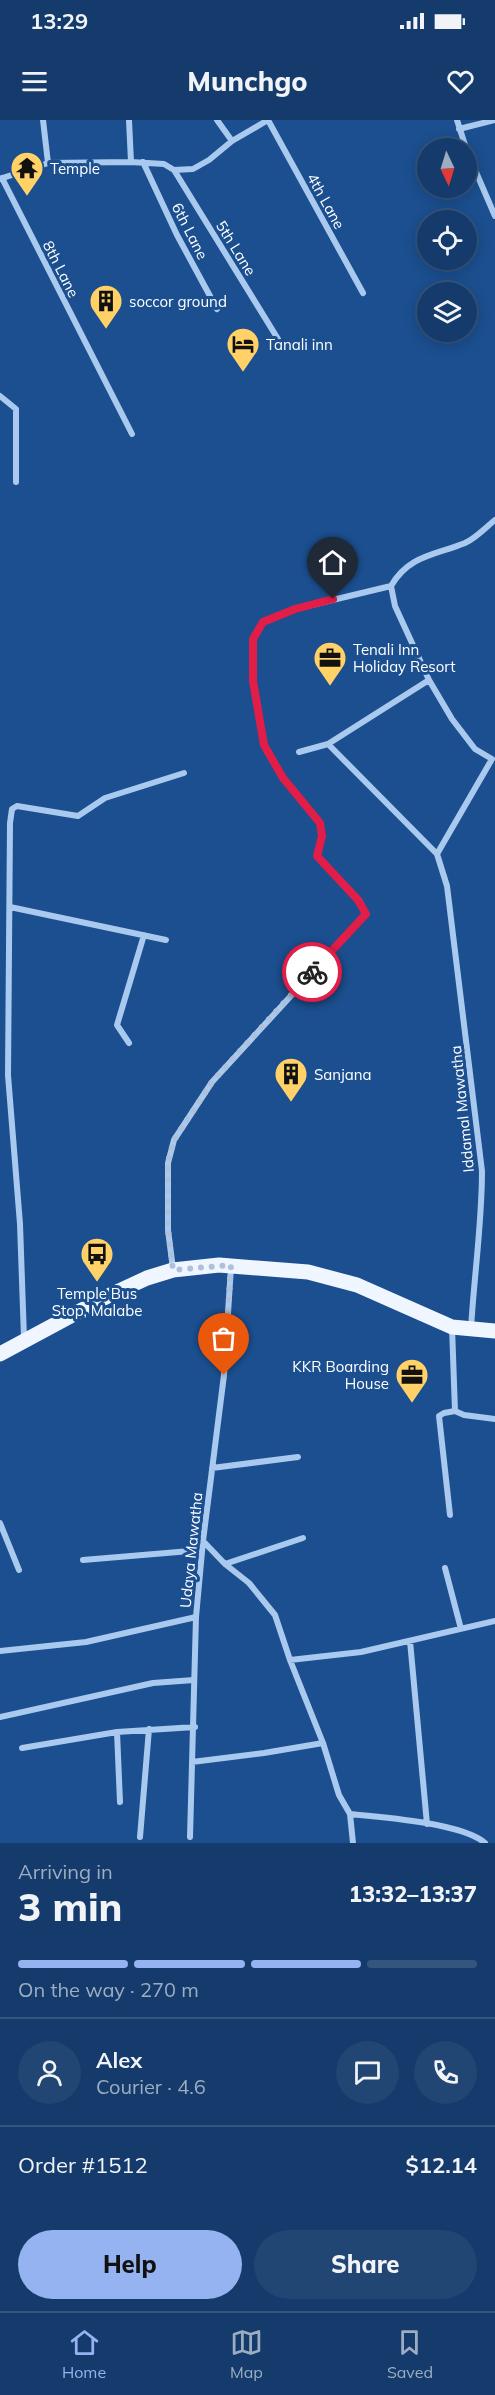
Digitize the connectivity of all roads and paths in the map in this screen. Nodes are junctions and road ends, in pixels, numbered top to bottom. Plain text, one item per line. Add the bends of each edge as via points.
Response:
1 (44, 120) edge
2 (129, 120) edge
3 (218, 120) edge
4 (268, 120) edge
5 (457, 120) edge
6 (495, 120) edge
7 (459, 129) junction
8 (462, 138) edge
9 (232, 141) junction
10 (131, 162) junction
11 (143, 162) junction
12 (48, 163) junction
13 (174, 170) junction
14 (477, 174) edge
15 (1, 179) edge
16 (495, 216) edge
17 (363, 293) dead end
18 (217, 309) dead end
19 (278, 339) dead end
20 (0, 396) edge
21 (132, 434) dead end
22 (16, 482) dead end
23 (495, 520) edge
24 (391, 586) junction
25 (429, 680) junction
26 (328, 744) junction
27 (299, 752) dead end
28 (494, 759) edge
29 (184, 773) dead end
30 (437, 854) junction
31 (10, 906) junction
32 (144, 935) junction
33 (166, 940) dead end
34 (129, 1043) dead end
35 (231, 1265) junction
36 (173, 1270) junction
37 (452, 1327) junction
38 (471, 1330) junction
39 (495, 1331) edge
40 (24, 1342) junction
41 (0, 1354) edge
42 (455, 1411) junction
43 (495, 1419) edge
44 (298, 1458) dead end
45 (212, 1468) junction
46 (450, 1515) dead end
47 (0, 1523) edge
48 (303, 1538) dead end
49 (203, 1541) junction
50 (202, 1551) junction
51 (84, 1560) dead end
52 (225, 1564) junction
53 (445, 1568) dead end
54 (19, 1570) dead end
55 (196, 1617) junction
56 (495, 1622) edge
57 (461, 1629) junction
58 (410, 1641) junction
59 (0, 1652) edge
60 (290, 1660) junction
61 (194, 1680) junction
62 (0, 1718) edge
63 (195, 1727) junction
64 (149, 1729) junction
65 (117, 1732) junction
66 (323, 1743) junction
67 (22, 1748) dead end
68 (192, 1762) junction
69 (120, 1802) dead end
70 (350, 1814) junction
71 (427, 1824) junction
72 (140, 1837) dead end
73 (189, 1838) dead end
74 (353, 1843) edge
75 (485, 1843) edge

1 - 12 street
2 - 10 street
3 - 9 street
4 - 9 street
4 - 17 street, 4th Lane
5 - 7 street
6 - 7 street
7 - 8 street
9 - 13 street via 193,169
10 - 11 street
10 - 12 street
11 - 13 street via 164,164
11 - 18 street, 6th Lane
12 - 15 street
13 - 19 street, 5th Lane
14 - 16 street
15 - 21 street, 8th Lane
20 - 22 street via 16,409
23 - 24 street via 467,542 411,564 398,573
24 - 25 street via 395,606
24 - 36 street via 295,609 263,622 253,639 253,681 264,745 283,778 320,823 322,836 317,856 366,914 212,1082 174,1140 168,1162 168,1230
25 - 26 street
25 - 28 street via 475,749
26 - 27 street
26 - 30 street
28 - 30 street
29 - 31 street via 105,798 78,816 12,809
30 - 38 street, Iddamal Mawatha via 447,886 482,1171
31 - 32 street
31 - 40 street via 8,1075 20,1224
32 - 33 street
32 - 34 street via 117,1025
35 - 36 main road
35 - 37 main road via 308,1272 357,1285
35 - 45 street, Udaya Mawatha via 224,1375
36 - 40 main road via 106,1297
37 - 38 main road
37 - 42 street
38 - 39 main road
40 - 41 main road
42 - 43 street
42 - 46 street via 439,1416
44 - 45 street
45 - 49 street, Udaya Mawatha
47 - 54 street
48 - 52 street
49 - 50 street, Udaya Mawatha
49 - 52 street
50 - 51 street
50 - 55 street, Udaya Mawatha
52 - 60 street via 249,1583 275,1615
53 - 57 street
55 - 59 street via 86,1642
55 - 61 street, Udaya Mawatha
56 - 57 street
57 - 58 street
58 - 60 street via 361,1652
58 - 71 street
60 - 66 street
61 - 62 street via 153,1683
61 - 63 street, Udaya Mawatha
63 - 64 street
63 - 68 street, Udaya Mawatha
64 - 65 street
64 - 72 street
65 - 67 street
65 - 69 street
66 - 68 street
66 - 70 street via 339,1795
68 - 73 street, Udaya Mawatha
70 - 71 street
70 - 74 street
71 - 75 street via 471,1834

